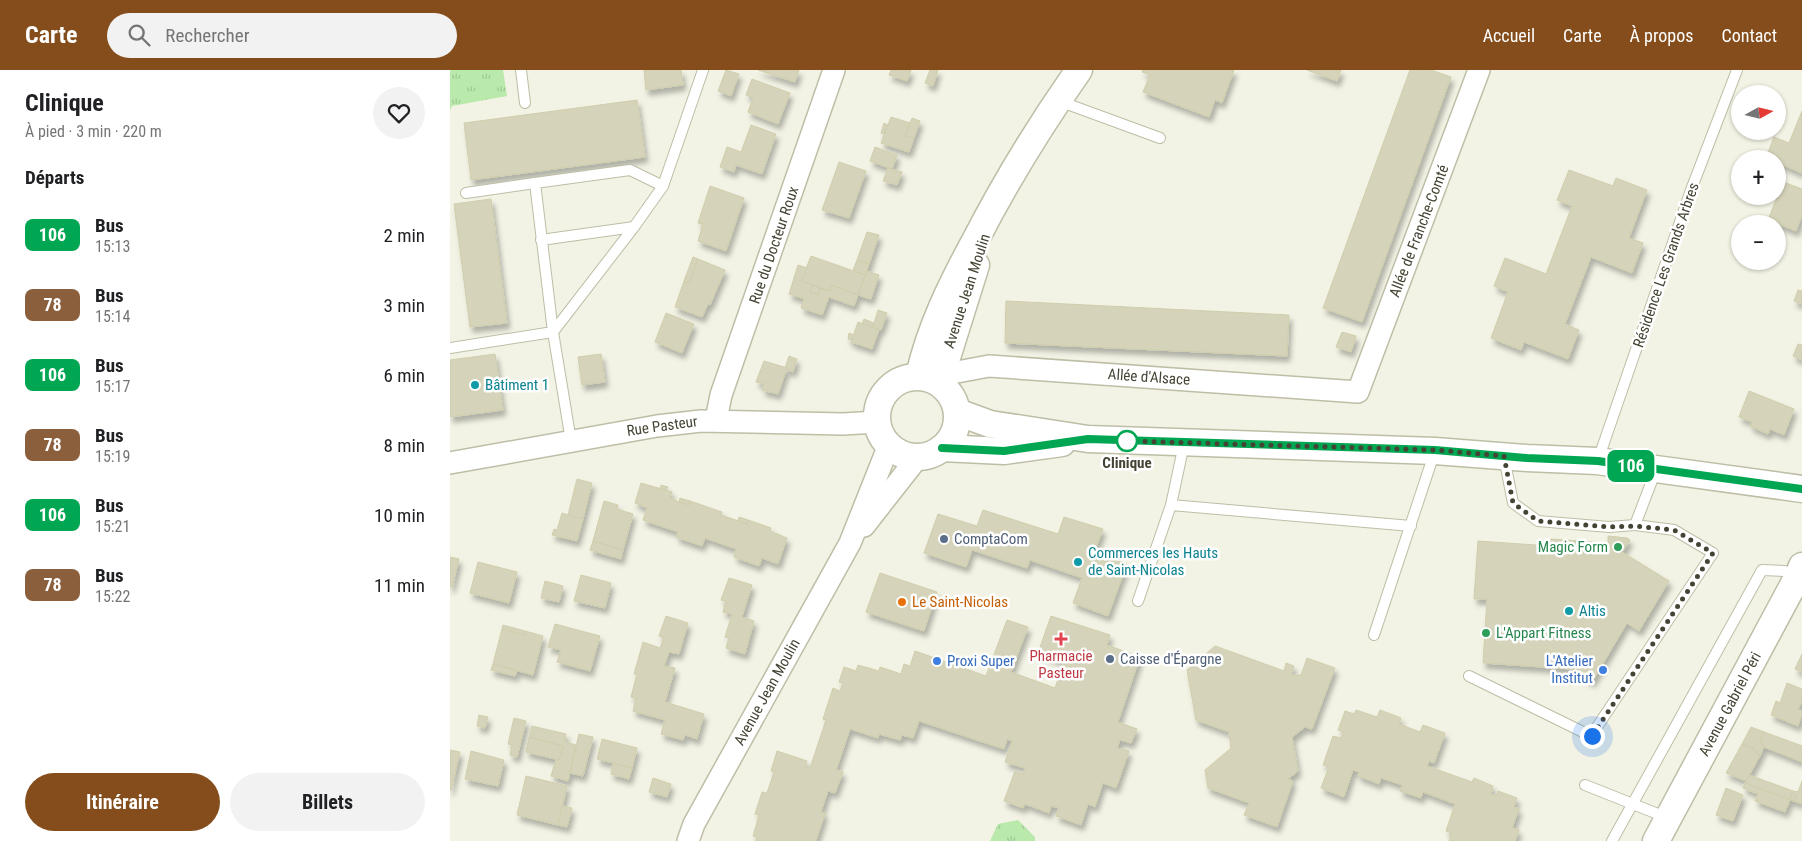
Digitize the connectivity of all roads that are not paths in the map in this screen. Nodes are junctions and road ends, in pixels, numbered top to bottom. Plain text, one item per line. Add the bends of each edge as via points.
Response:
1 (521, 70) edge
2 (695, 70) edge
3 (703, 70) edge
4 (834, 70) edge
5 (1080, 70) edge
6 (1479, 70) edge
7 (1737, 70) edge
8 (698, 85) junction
9 (1058, 100) junction
10 (524, 103) dead end
11 (1160, 138) dead end
12 (534, 183) junction
13 (663, 186) junction
14 (466, 193) dead end
15 (634, 227) junction
16 (541, 240) junction
17 (553, 332) junction
18 (450, 348) edge
19 (933, 378) junction
20 (1358, 392) joint
21 (957, 412) junction
22 (716, 420) junction
23 (877, 422) junction
24 (1088, 439) junction
25 (571, 441) junction
26 (1184, 443) junction
27 (889, 445) junction
28 (1435, 450) junction
29 (930, 452) junction
30 (1504, 456) junction
31 (1598, 461) junction
32 (450, 463) edge
33 (1656, 469) junction
34 (1802, 489) edge
35 (1171, 505) junction
36 (1411, 526) junction
37 (1635, 526) junction
38 (850, 544) junction
39 (1800, 571) edge
40 (1138, 600) dead end
41 (1374, 635) dead end
42 (1469, 676) dead end
43 (1585, 785) dead end
44 (1633, 804) junction
45 (1669, 819) junction
46 (688, 841) edge
47 (1612, 841) edge
48 (1656, 841) edge

1 - 10 lane
2 - 8 lane
3 - 8 lane
4 - 22 street, Rue du Docteur Roux via 724,386
5 - 9 street, Avenue Jean Moulin
6 - 20 street, Allée de Franche-Comté
7 - 31 lane, Résidence Les Grands Arbres via 1691,190
8 - 13 lane
9 - 11 lane
9 - 19 street, Avenue Jean Moulin via 996,199
12 - 13 lane via 630,170
12 - 14 lane
12 - 16 lane
13 - 15 lane
15 - 16 lane
15 - 17 lane
16 - 17 lane
17 - 18 lane
17 - 25 lane
19 - 20 street, Allée d'Alsace via 989,366
19 - 21 street via 948,390
19 - 23 street via 905,378 893,385 883,395
21 - 24 street via 990,424
21 - 29 street via 951,438
22 - 23 street, Rue Pasteur
22 - 25 street, Rue Pasteur via 657,426
23 - 27 street
24 - 26 street
24 - 29 street via 1004,451
25 - 32 street, Rue Pasteur
26 - 28 street
26 - 35 lane
27 - 29 street via 902,454
27 - 38 street, Avenue Jean Moulin
28 - 30 street
28 - 36 lane
29 - 38 street, Avenue Jean Moulin
30 - 31 street
30 - 37 lane via 1513,503 1538,521
31 - 33 street
33 - 34 street
33 - 37 lane
35 - 36 lane
35 - 40 lane
36 - 41 lane
37 - 42 lane via 1674,530 1713,553 1592,736
38 - 46 street, Avenue Jean Moulin via 694,824
39 - 44 lane via 1762,570
39 - 45 street, Avenue Gabriel Péri
43 - 44 lane
44 - 45 lane
44 - 47 lane
45 - 48 street, Avenue Gabriel Péri

